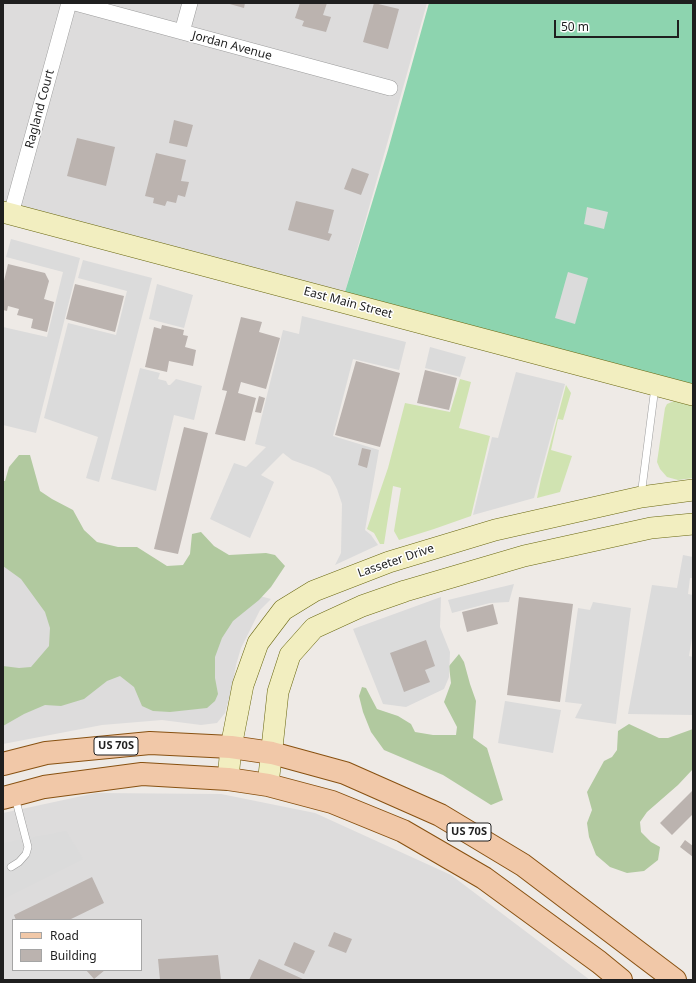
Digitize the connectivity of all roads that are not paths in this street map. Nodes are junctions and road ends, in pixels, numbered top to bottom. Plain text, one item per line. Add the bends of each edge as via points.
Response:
1 (69, 3) edge
2 (75, 3) edge
3 (190, 3) edge
4 (182, 32) junction
5 (390, 88) dead end
6 (7, 213) edge
7 (656, 385) junction
8 (693, 395) edge
9 (693, 490) edge
10 (641, 497) junction
11 (693, 524) edge
12 (231, 747) junction
13 (272, 753) junction
14 (3, 764) edge
15 (228, 779) junction
16 (268, 785) junction
17 (9, 797) edge
18 (11, 867) dead end
19 (621, 980) edge
20 (674, 980) edge

1 - 6 street, Ragland Court
2 - 4 street, Jordan Avenue
3 - 4 street
4 - 5 street, Jordan Avenue
6 - 7 street, East Main Street
7 - 8 street, East Main Street
7 - 10 lane
9 - 10 street, Lasseter Drive
10 - 12 street, Lasseter Drive via 495,530 394,560 314,591 283,610 258,642 243,685
11 - 13 street via 652,528 524,556 405,591 362,606 314,628 290,655 278,692
12 - 13 main road, US 70S
12 - 14 main road, US 70S via 150,743 46,753
12 - 15 street, Lasseter Drive
13 - 16 street
13 - 20 main road, US 70S via 345,773 440,815 523,865
15 - 16 main road, US 70S
15 - 17 main road, US 70S via 142,774 44,787
16 - 19 main road, US 70S via 332,802 403,831 484,878
17 - 18 lane via 28,847 26,854

